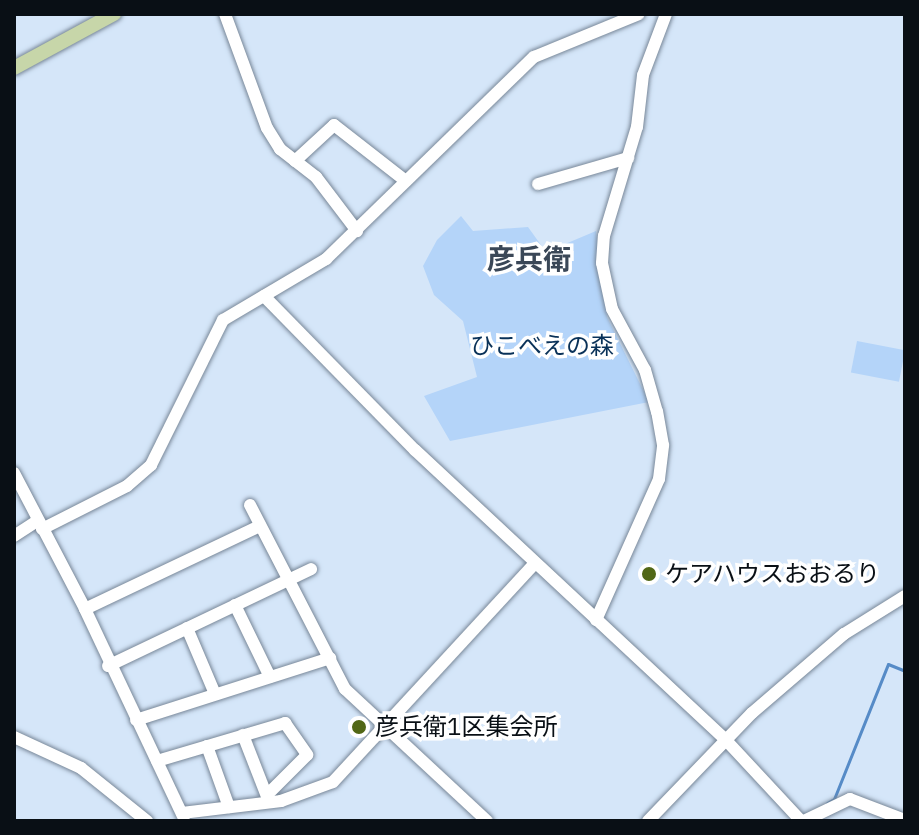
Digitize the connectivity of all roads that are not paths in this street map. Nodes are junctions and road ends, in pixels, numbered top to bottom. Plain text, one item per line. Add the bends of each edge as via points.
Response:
1 (114, 14) edge
2 (225, 14) edge
3 (639, 14) edge
4 (666, 14) edge
5 (14, 68) edge
6 (628, 158) junction
7 (295, 161) junction
8 (406, 181) junction
9 (538, 184) dead end
10 (357, 231) junction
11 (264, 296) junction
12 (14, 473) edge
13 (250, 505) dead end
14 (40, 525) junction
15 (260, 526) junction
16 (14, 536) edge
17 (534, 564) junction
18 (311, 569) dead end
19 (288, 579) junction
20 (905, 596) edge
21 (235, 605) junction
22 (85, 609) junction
23 (596, 620) junction
24 (187, 628) junction
25 (330, 658) junction
26 (108, 666) junction
27 (270, 677) junction
28 (215, 694) junction
29 (136, 720) junction
30 (385, 727) junction
31 (243, 735) junction
32 (14, 737) edge
33 (724, 738) junction
34 (207, 746) junction
35 (157, 761) junction
36 (268, 799) junction
37 (229, 807) junction
38 (184, 817) edge
39 (905, 820) edge
40 (147, 821) edge
41 (487, 821) edge
42 (648, 821) edge
43 (802, 821) edge

1 - 5 main road
2 - 7 street via 267,128
3 - 8 street via 534,57
4 - 6 street via 643,75
6 - 9 street
6 - 23 street via 604,236 602,263 612,309 645,370 663,445 659,479 640,531
7 - 8 street via 334,125
7 - 10 street via 316,177
8 - 10 street
10 - 11 street via 298,279
11 - 14 street via 223,320 209,339 151,465 127,486
11 - 17 street
12 - 14 street
13 - 15 street
14 - 16 street
14 - 22 street
15 - 19 street
15 - 22 street
17 - 23 street
17 - 30 street
18 - 19 street
19 - 21 street
19 - 25 street
20 - 33 street via 844,634
21 - 24 street
21 - 27 street
22 - 26 street
23 - 33 street
24 - 26 street
24 - 28 street
25 - 27 street
25 - 30 street via 345,689
26 - 29 street
27 - 28 street
28 - 29 street
29 - 35 street
30 - 36 street via 333,782
30 - 41 street
31 - 34 street
31 - 36 street
31 - 36 street via 285,723 307,755
32 - 40 street via 81,768
33 - 42 street
33 - 43 street
34 - 35 street
34 - 37 street
35 - 38 street
36 - 37 street
37 - 38 street
39 - 43 street via 850,799

